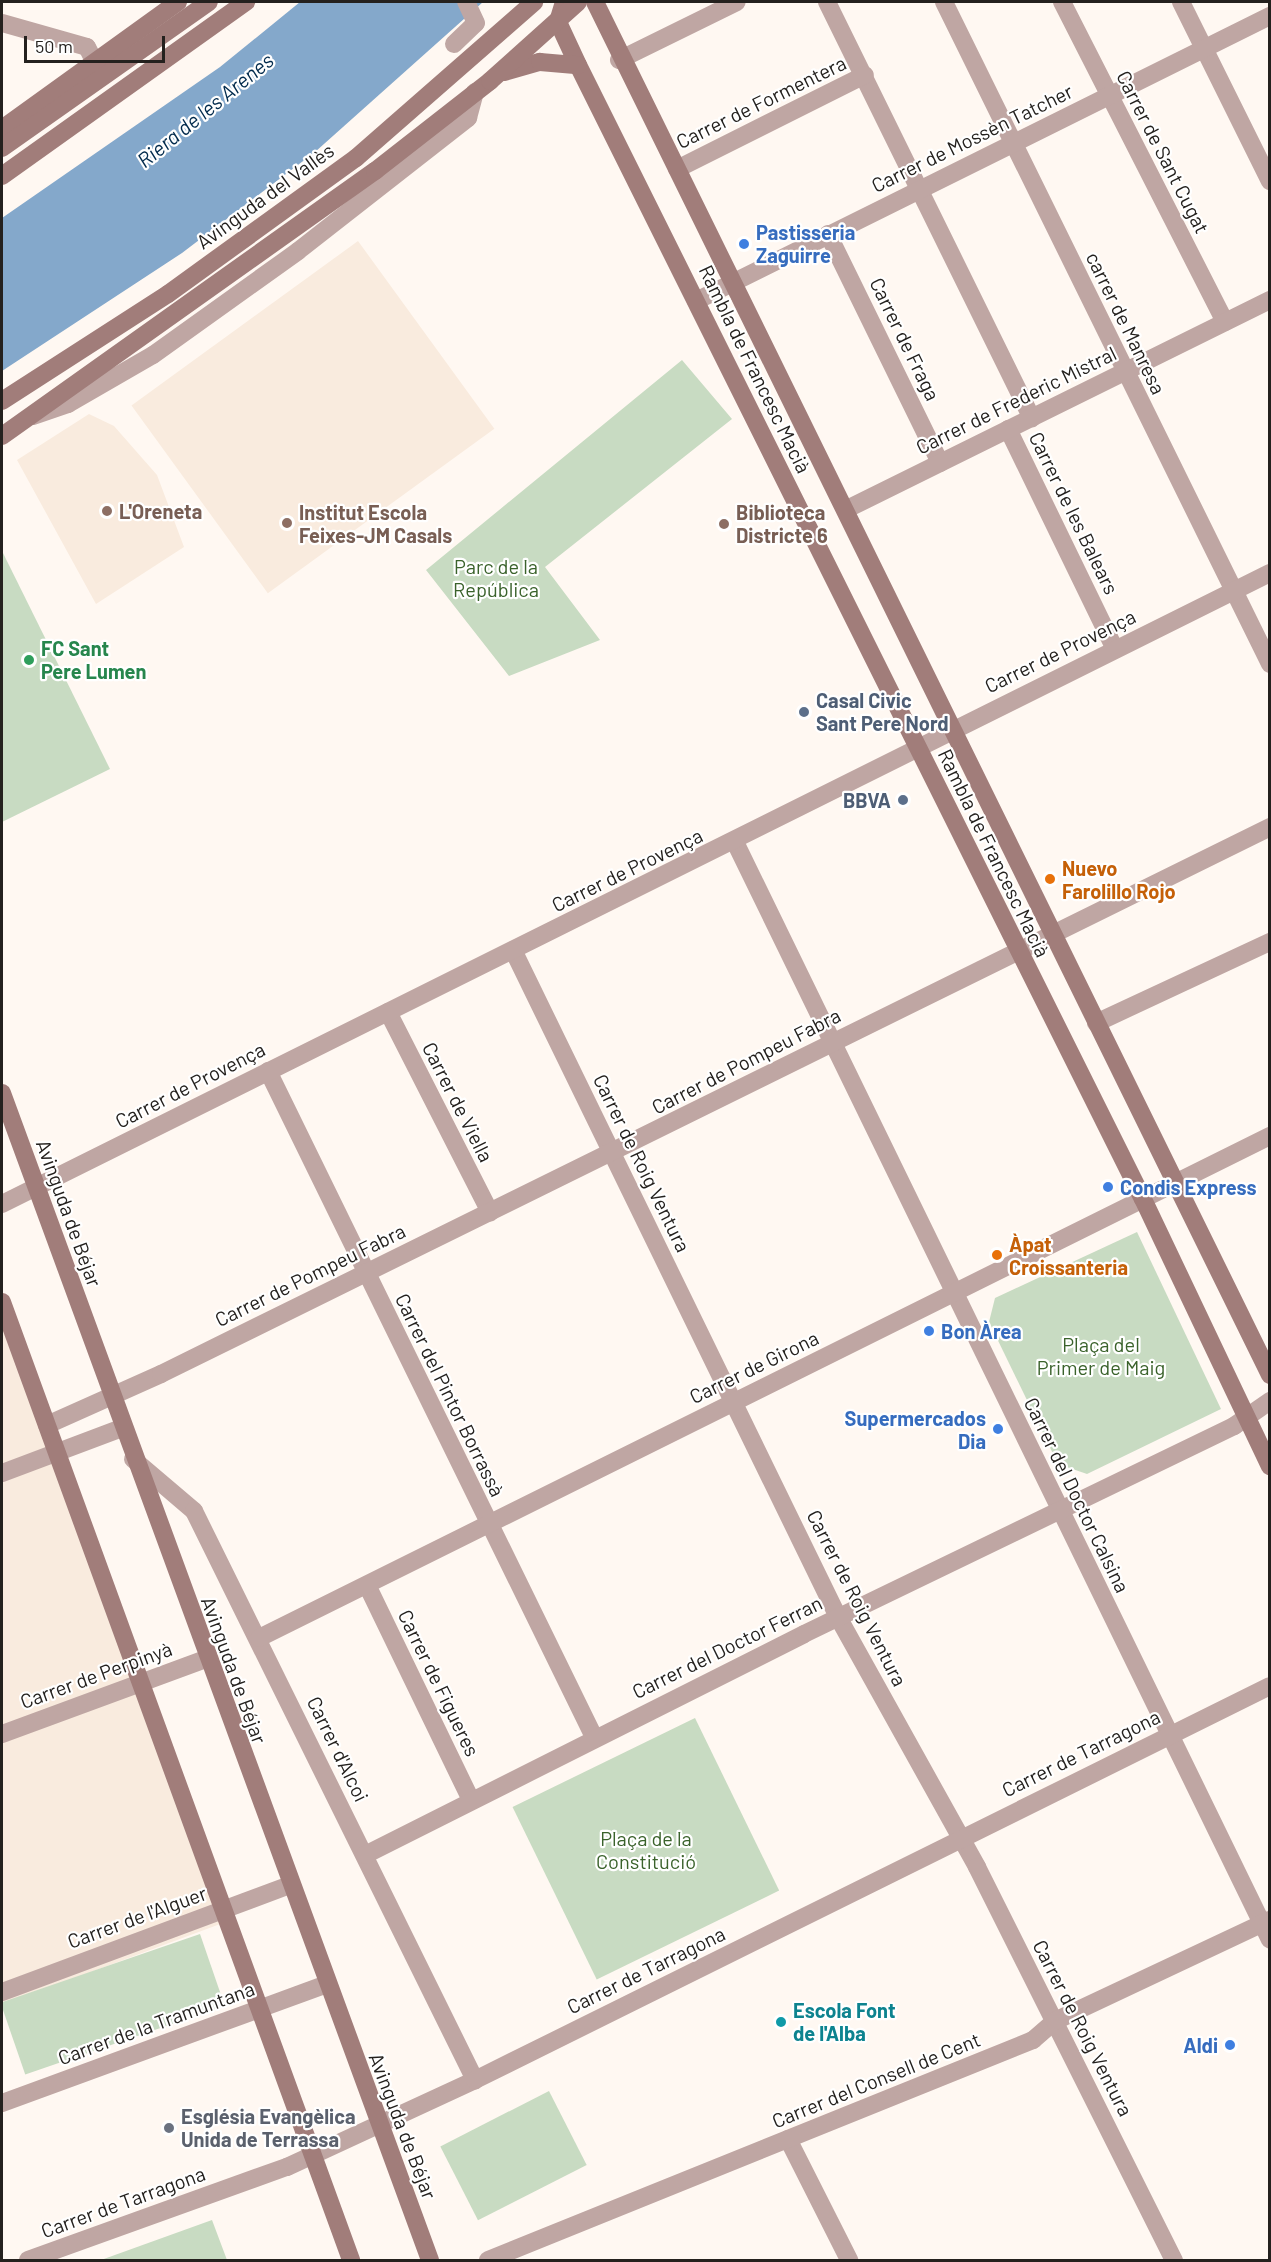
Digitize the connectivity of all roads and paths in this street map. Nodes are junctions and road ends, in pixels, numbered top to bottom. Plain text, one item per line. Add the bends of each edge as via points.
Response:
1 (178, 2) edge
2 (209, 2) edge
3 (246, 2) edge
4 (466, 2) edge
5 (534, 2) edge
6 (564, 2) edge
7 (578, 2) edge
8 (595, 2) edge
9 (737, 2) edge
10 (827, 2) edge
11 (944, 2) edge
12 (1062, 2) edge
13 (1181, 2) edge
14 (1269, 16) edge
15 (558, 22) junction
16 (2, 23) edge
17 (454, 44) dead end
18 (1204, 48) junction
19 (620, 60) junction
20 (96, 65) junction
21 (578, 65) junction
22 (500, 74) junction
23 (865, 75) junction
24 (1109, 96) junction
25 (2, 129) edge
26 (1012, 142) junction
27 (2, 148) edge
28 (676, 169) junction
29 (2, 176) edge
30 (1269, 181) edge
31 (920, 189) junction
32 (828, 234) junction
33 (733, 282) junction
34 (1269, 300) edge
35 (696, 301) junction
36 (1225, 322) junction
37 (1124, 372) junction
38 (2, 401) edge
39 (1032, 418) junction
40 (1008, 429) junction
41 (2, 436) edge
42 (940, 463) junction
43 (847, 509) junction
44 (1269, 573) edge
45 (1233, 591) junction
46 (1115, 649) junction
47 (1269, 664) edge
48 (955, 729) junction
49 (917, 748) junction
50 (1269, 827) edge
51 (735, 842) junction
52 (1052, 934) junction
53 (1269, 942) edge
54 (513, 950) junction
55 (1018, 952) junction
56 (388, 1012) junction
57 (1096, 1023) junction
58 (832, 1042) junction
59 (268, 1071) junction
60 (2, 1094) edge
61 (1269, 1136) edge
62 (611, 1153) junction
63 (1175, 1183) junction
64 (36, 1189) junction
65 (1143, 1199) junction
66 (2, 1204) edge
67 (490, 1212) junction
68 (364, 1272) junction
69 (954, 1293) junction
70 (2, 1302) edge
71 (1269, 1375) edge
72 (111, 1399) junction
73 (736, 1401) junction
74 (1269, 1401) edge
75 (1245, 1415) junction
76 (47, 1425) junction
77 (122, 1428) junction
78 (57, 1453) junction
79 (133, 1459) junction
80 (1269, 1466) edge
81 (2, 1473) edge
82 (1058, 1510) junction
83 (488, 1524) junction
84 (367, 1585) junction
85 (838, 1617) junction
86 (259, 1638) junction
87 (206, 1659) junction
88 (140, 1683) junction
89 (1269, 1686) edge
90 (2, 1734) edge
91 (1169, 1734) junction
92 (594, 1737) junction
93 (471, 1800) junction
94 (961, 1837) junction
95 (365, 1855) junction
96 (289, 1885) junction
97 (224, 1910) junction
98 (1267, 1928) edge
99 (325, 1985) junction
100 (2, 1992) edge
101 (260, 2010) junction
102 (1055, 2021) junction
103 (475, 2080) junction
104 (2, 2103) edge
105 (378, 2124) junction
106 (788, 2139) junction
107 (311, 2151) junction
108 (28, 2260) edge
109 (351, 2260) edge
110 (430, 2260) edge
111 (488, 2260) edge
112 (849, 2260) edge
113 (1174, 2260) edge

1 - 20 main road
2 - 27 main road
3 - 29 main road
4 - 17 street via 476,23
5 - 38 main road, Avinguda del Vallès via 356,158 168,294
6 - 15 main road
7 - 15 main road
8 - 19 main road, Rambla de Francesc Macià
9 - 19 street
10 - 23 street
11 - 26 street, carrer de Manresa
12 - 24 street, Carrer de Sant Cugat
13 - 18 street
14 - 18 street, Carrer de Mossèn Tatcher
15 - 21 main road, Rambla de Francesc Macià
15 - 22 main road
16 - 20 street via 87,47
18 - 24 street, Carrer de Mossèn Tatcher
18 - 30 street
19 - 28 main road, Rambla de Francesc Macià
20 - 25 main road
21 - 22 main road via 540,62
21 - 35 main road, Rambla de Francesc Macià
22 - 41 main road via 186,309
23 - 28 street, Carrer de Formentera
23 - 31 street
24 - 26 street, Carrer de Mossèn Tatcher
24 - 36 street, Carrer de Sant Cugat
26 - 31 street, Carrer de Mossèn Tatcher
26 - 37 street, carrer de Manresa
28 - 33 main road, Rambla de Francesc Macià
31 - 32 street, Carrer de Mossèn Tatcher
31 - 39 street
32 - 33 street, Carrer de Mossèn Tatcher
32 - 42 street, Carrer de Fraga
33 - 35 street, Carrer de Mossèn Tatcher
33 - 43 main road, Rambla de Francesc Macià
34 - 36 street, Carrer de Frederic Mistral
35 - 49 main road, Rambla de Francesc Macià
36 - 37 street, Carrer de Frederic Mistral
37 - 39 street, Carrer de Frederic Mistral
37 - 45 street, carrer de Manresa
39 - 40 street, Carrer de Frederic Mistral
40 - 42 street, Carrer de Frederic Mistral
40 - 46 street, Carrer de les Balears
42 - 43 street, Carrer de Frederic Mistral
43 - 48 main road, Rambla de Francesc Macià
44 - 45 street, Carrer de Provença
45 - 46 street, Carrer de Provença
45 - 47 street, carrer de Manresa
46 - 48 street, Carrer de Provença
48 - 49 street, Carrer de Provença
48 - 52 main road, Rambla de Francesc Macià
49 - 51 street, Carrer de Provença
49 - 55 main road, Rambla de Francesc Macià
50 - 52 street, Carrer de Pompeu Fabra
51 - 54 street, Carrer de Provença
51 - 58 street, Carrer del Doctor Calsina
52 - 55 street, Carrer de Pompeu Fabra
52 - 57 main road, Rambla de Francesc Macià
53 - 57 street
54 - 56 street, Carrer de Provença
54 - 62 street, Carrer de Roig Ventura
55 - 58 street, Carrer de Pompeu Fabra
55 - 65 main road, Rambla de Francesc Macià
56 - 59 street, Carrer de Provença
56 - 67 street, Carrer de Viella
57 - 63 main road, Rambla de Francesc Macià
58 - 62 street, Carrer de Pompeu Fabra
58 - 69 street, Carrer del Doctor Calsina
59 - 64 street, Carrer de Provença
59 - 68 street, Carrer del Pintor Borrassà
60 - 64 main road, Avinguda de Béjar
61 - 63 street, Carrer de Girona
62 - 67 street, Carrer de Pompeu Fabra
62 - 73 street, Carrer de Roig Ventura
63 - 65 street, Carrer de Girona
63 - 71 main road, Rambla de Francesc Macià
64 - 66 street, Carrer de Provença
64 - 72 main road, Avinguda de Béjar
65 - 69 street, Carrer de Girona
65 - 75 main road, Rambla de Francesc Macià
67 - 68 street, Carrer de Pompeu Fabra
68 - 72 street, Carrer de Pompeu Fabra
68 - 83 street, Carrer del Pintor Borrassà
69 - 73 street, Carrer de Girona
69 - 82 street, Carrer del Doctor Calsina
70 - 76 main road
72 - 76 street, Carrer de Pompeu Fabra
72 - 77 main road, Avinguda de Béjar
73 - 83 street, Carrer de Girona
73 - 85 street, Carrer de Roig Ventura
74 - 75 street, Carrer del Doctor Ferran
75 - 80 main road, Rambla de Francesc Macià
75 - 82 street, Carrer del Doctor Ferran via 1234,1426
76 - 78 main road
77 - 78 street
77 - 79 main road, Avinguda de Béjar
78 - 81 street
78 - 88 main road
79 - 86 street, Carrer d'Alcoi via 194,1510
79 - 87 main road, Avinguda de Béjar
82 - 85 street, Carrer del Doctor Ferran
82 - 91 street, Carrer del Doctor Calsina
83 - 84 street, Carrer de Girona
83 - 92 street, Carrer del Pintor Borrassà
84 - 86 street, Carrer de Girona
84 - 93 street, Carrer de Figueres
85 - 92 street, Carrer del Doctor Ferran
85 - 94 street, Carrer de Roig Ventura
86 - 95 street, Carrer d'Alcoi
87 - 88 street, Carrer de Perpinyà
87 - 96 main road, Avinguda de Béjar
88 - 90 street, Carrer de Perpinyà
88 - 97 main road
89 - 91 street, Carrer de Tarragona
91 - 94 street, Carrer de Tarragona
91 - 98 street, Carrer del Doctor Calsina
92 - 93 street, Carrer del Doctor Ferran
93 - 95 street, Carrer del Doctor Ferran
94 - 102 street, Carrer de Roig Ventura
94 - 103 street, Carrer de Tarragona
95 - 103 street, Carrer d'Alcoi
96 - 97 street, Carrer de l'Alguer
96 - 99 main road, Avinguda de Béjar
97 - 100 street, Carrer de l'Alguer
97 - 101 main road
98 - 102 street, Carrer del Consell de Cent
99 - 101 street, Carrer de la Tramuntana
99 - 105 main road, Avinguda de Béjar
101 - 104 street, Carrer de la Tramuntana
101 - 107 main road
102 - 106 street, Carrer del Consell de Cent via 1033,2040
102 - 113 street, Carrer de Roig Ventura
103 - 105 street, Carrer de Tarragona
105 - 107 street, Carrer de Tarragona
105 - 110 main road, Avinguda de Béjar
106 - 111 street, Carrer del Consell de Cent
106 - 112 street
107 - 108 street, Carrer de Tarragona via 287,2167
107 - 109 main road

